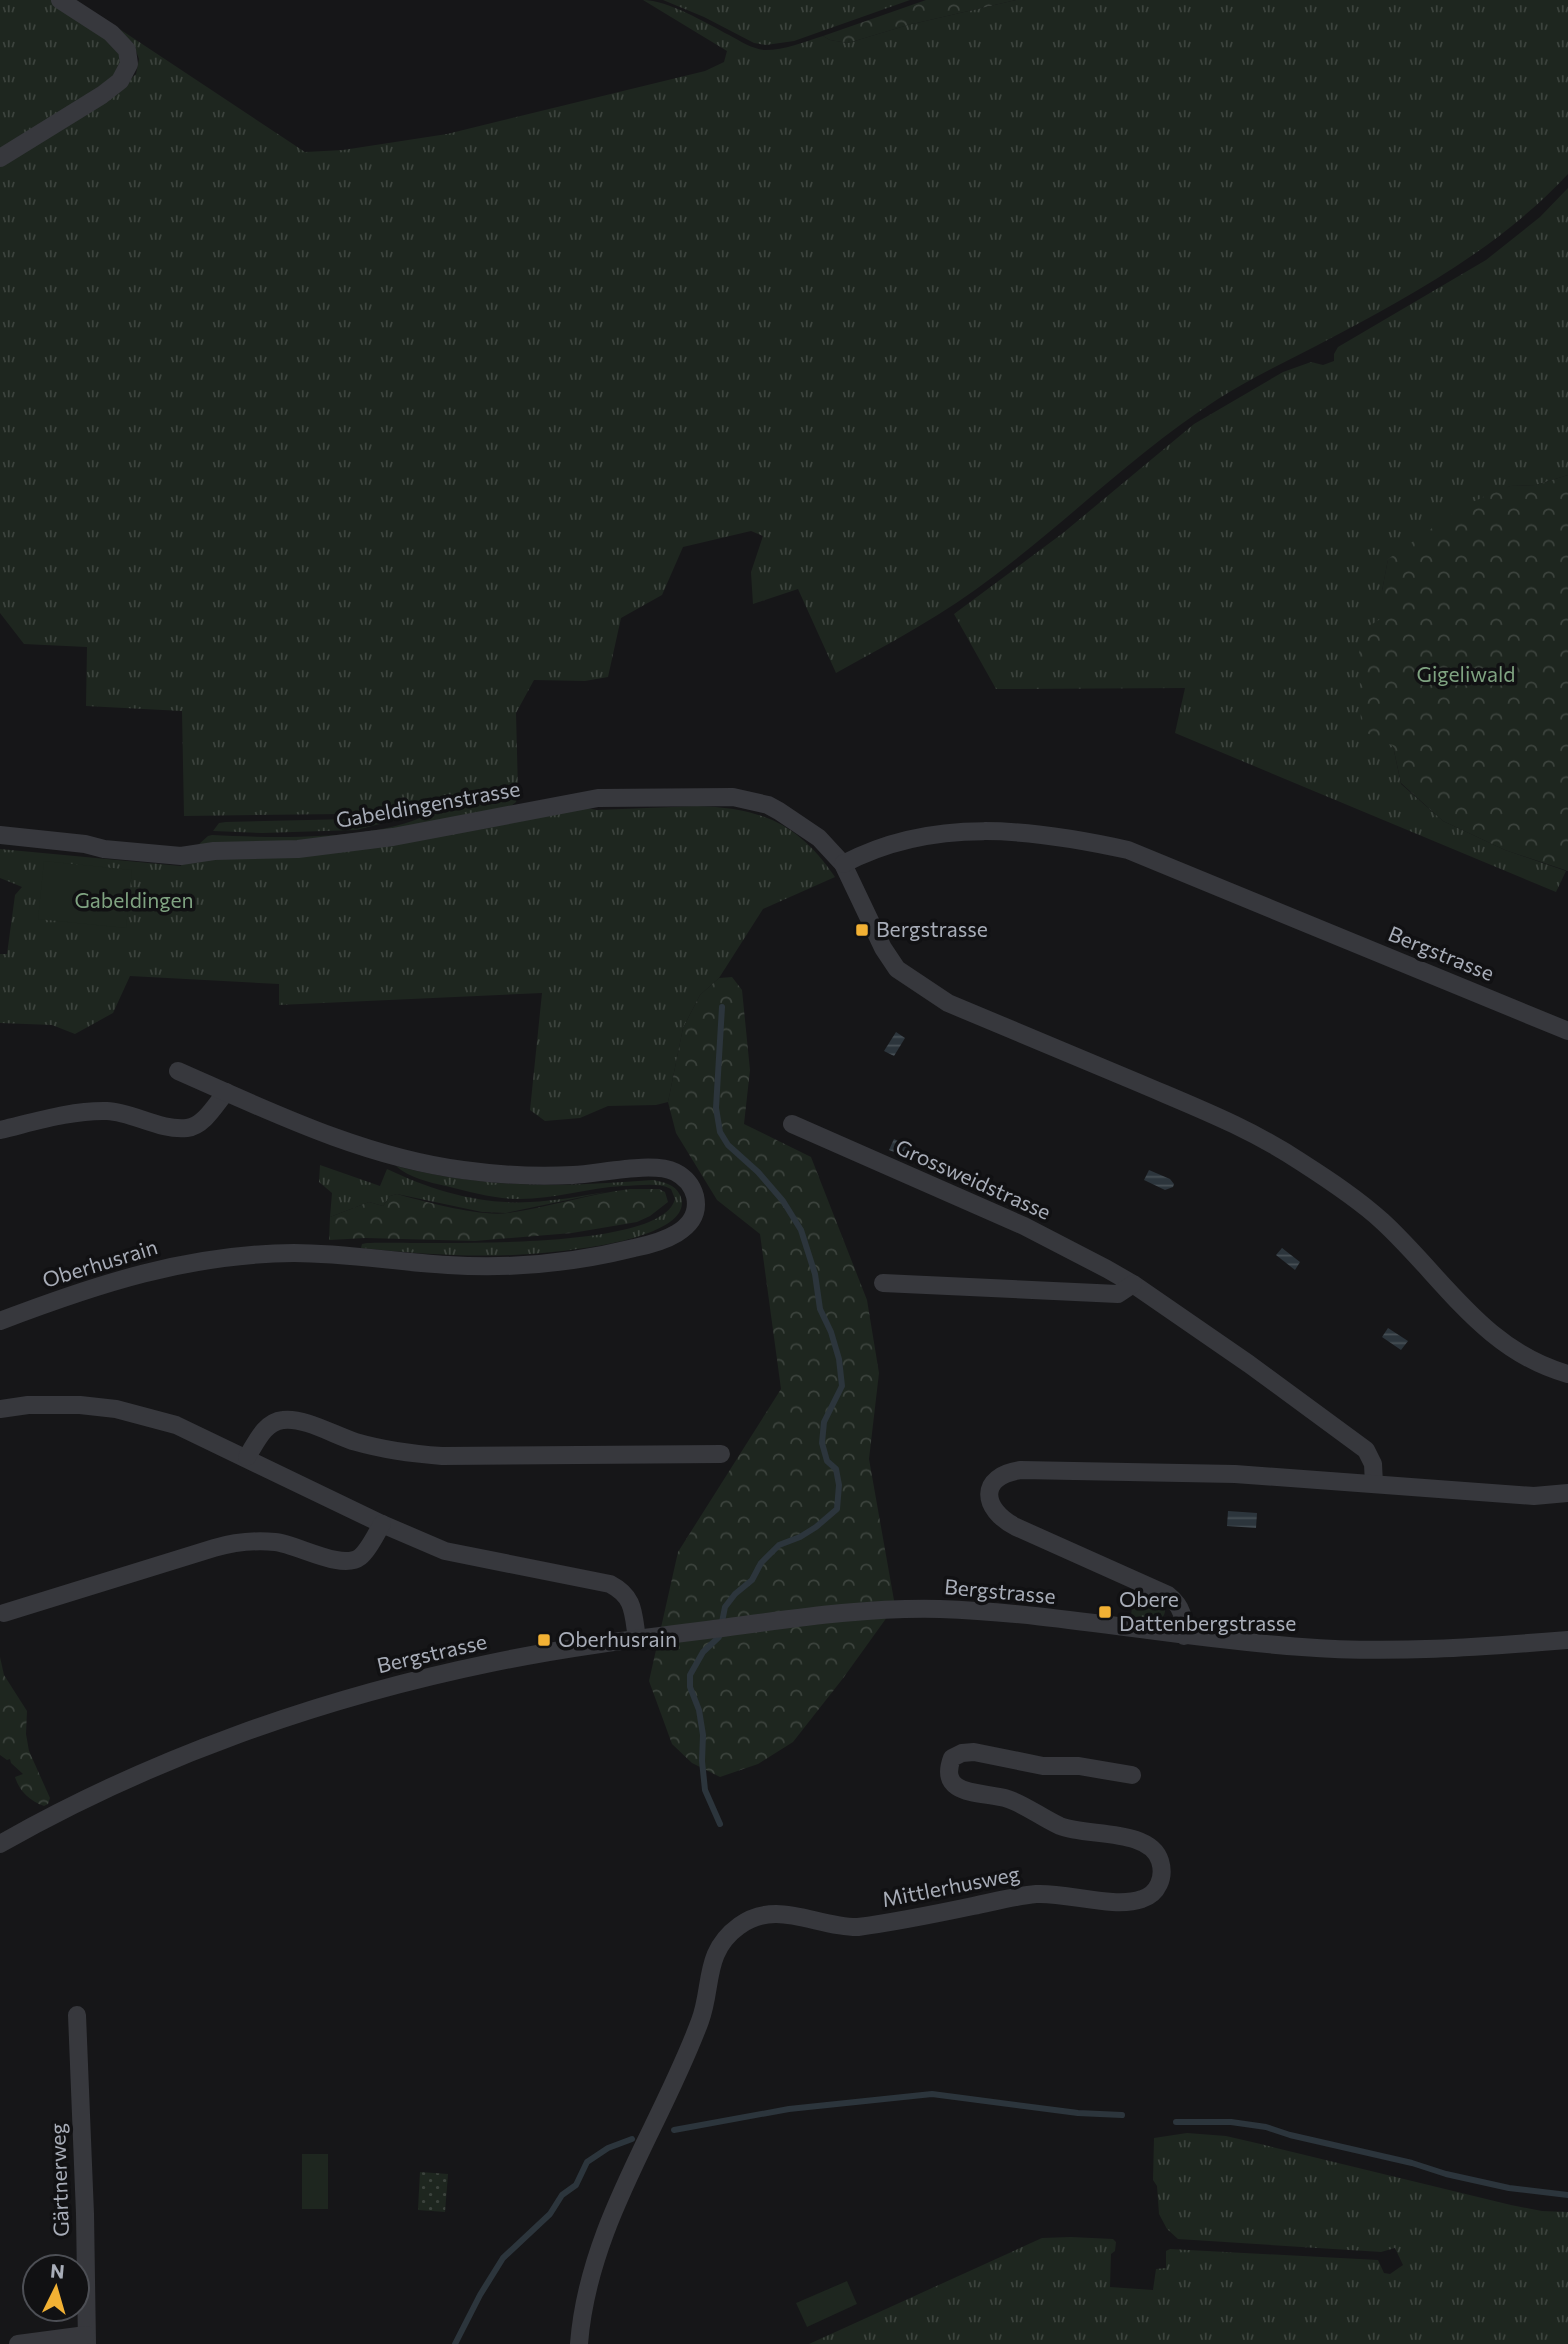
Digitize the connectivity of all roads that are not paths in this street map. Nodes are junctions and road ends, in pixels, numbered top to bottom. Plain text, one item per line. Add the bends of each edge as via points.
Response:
1 (60, 0) edge
2 (0, 158) edge
3 (0, 835) edge
4 (843, 864) junction
5 (1568, 1031) edge
6 (177, 1071) dead end
7 (226, 1092) junction
8 (792, 1124) dead end
9 (0, 1130) edge
10 (883, 1283) dead end
11 (1133, 1284) junction
12 (0, 1321) edge
13 (1568, 1374) edge
14 (0, 1409) edge
15 (721, 1454) dead end
16 (247, 1457) junction
17 (1374, 1484) junction
18 (1568, 1493) edge
19 (382, 1524) junction
20 (4, 1613) dead end
21 (1184, 1636) junction
22 (637, 1639) junction
23 (1568, 1640) edge
24 (1132, 1774) dead end
25 (0, 1844) edge
26 (77, 2015) dead end
27 (87, 2339) edge
28 (19, 2344) edge
29 (579, 2344) edge

1 - 2 street via 111,33 127,50 129,64 120,81 102,95
3 - 4 street, Gabeldingenstrasse via 181,856 393,837 598,798 712,796 756,802 779,811 819,838
4 - 5 street, Bergstrasse via 904,840 999,830 1062,836 1128,850
4 - 13 street via 883,948 897,969 917,984 948,1003 1224,1119 1275,1146 1381,1221 1486,1329 1508,1346
6 - 7 street, Oberhusrain
7 - 9 street via 201,1121 188,1128 108,1111
7 - 12 street, Oberhusrain via 318,1131 441,1167 540,1176 663,1168 690,1184 694,1212 690,1223 667,1238 618,1252 536,1263 451,1266 291,1253 192,1262 105,1282
8 - 11 street, Grossweidstrasse via 1024,1226
10 - 11 street via 1118,1294
11 - 17 street, Grossweidstrasse via 1366,1450 1373,1464
14 - 16 street via 79,1405 116,1409 176,1425
15 - 16 street via 442,1456 356,1442 283,1420 265,1427
16 - 19 street
17 - 18 street via 1534,1496
17 - 21 street via 1236,1474 1038,1470 1005,1473 996,1480 989,1497 999,1518 1168,1595 1184,1616
19 - 20 street via 361,1556 348,1561 278,1542 247,1541
19 - 22 street via 445,1551 611,1584 629,1598
21 - 22 street, Bergstrasse via 944,1609 877,1611
21 - 23 street via 1373,1650
22 - 25 street, Bergstrasse via 491,1663 356,1696 175,1759
24 - 29 street, Mittlerhusweg via 1043,1766 974,1752 952,1758 948,1769 958,1788 1012,1800 1062,1827 1147,1844 1157,1852 1162,1876 1154,1893 1141,1900 1035,1894 858,1927 771,1914 741,1924 726,1937 708,1976 701,2019 606,2230 587,2294
26 - 27 street, Gärtnerweg
27 - 28 street

